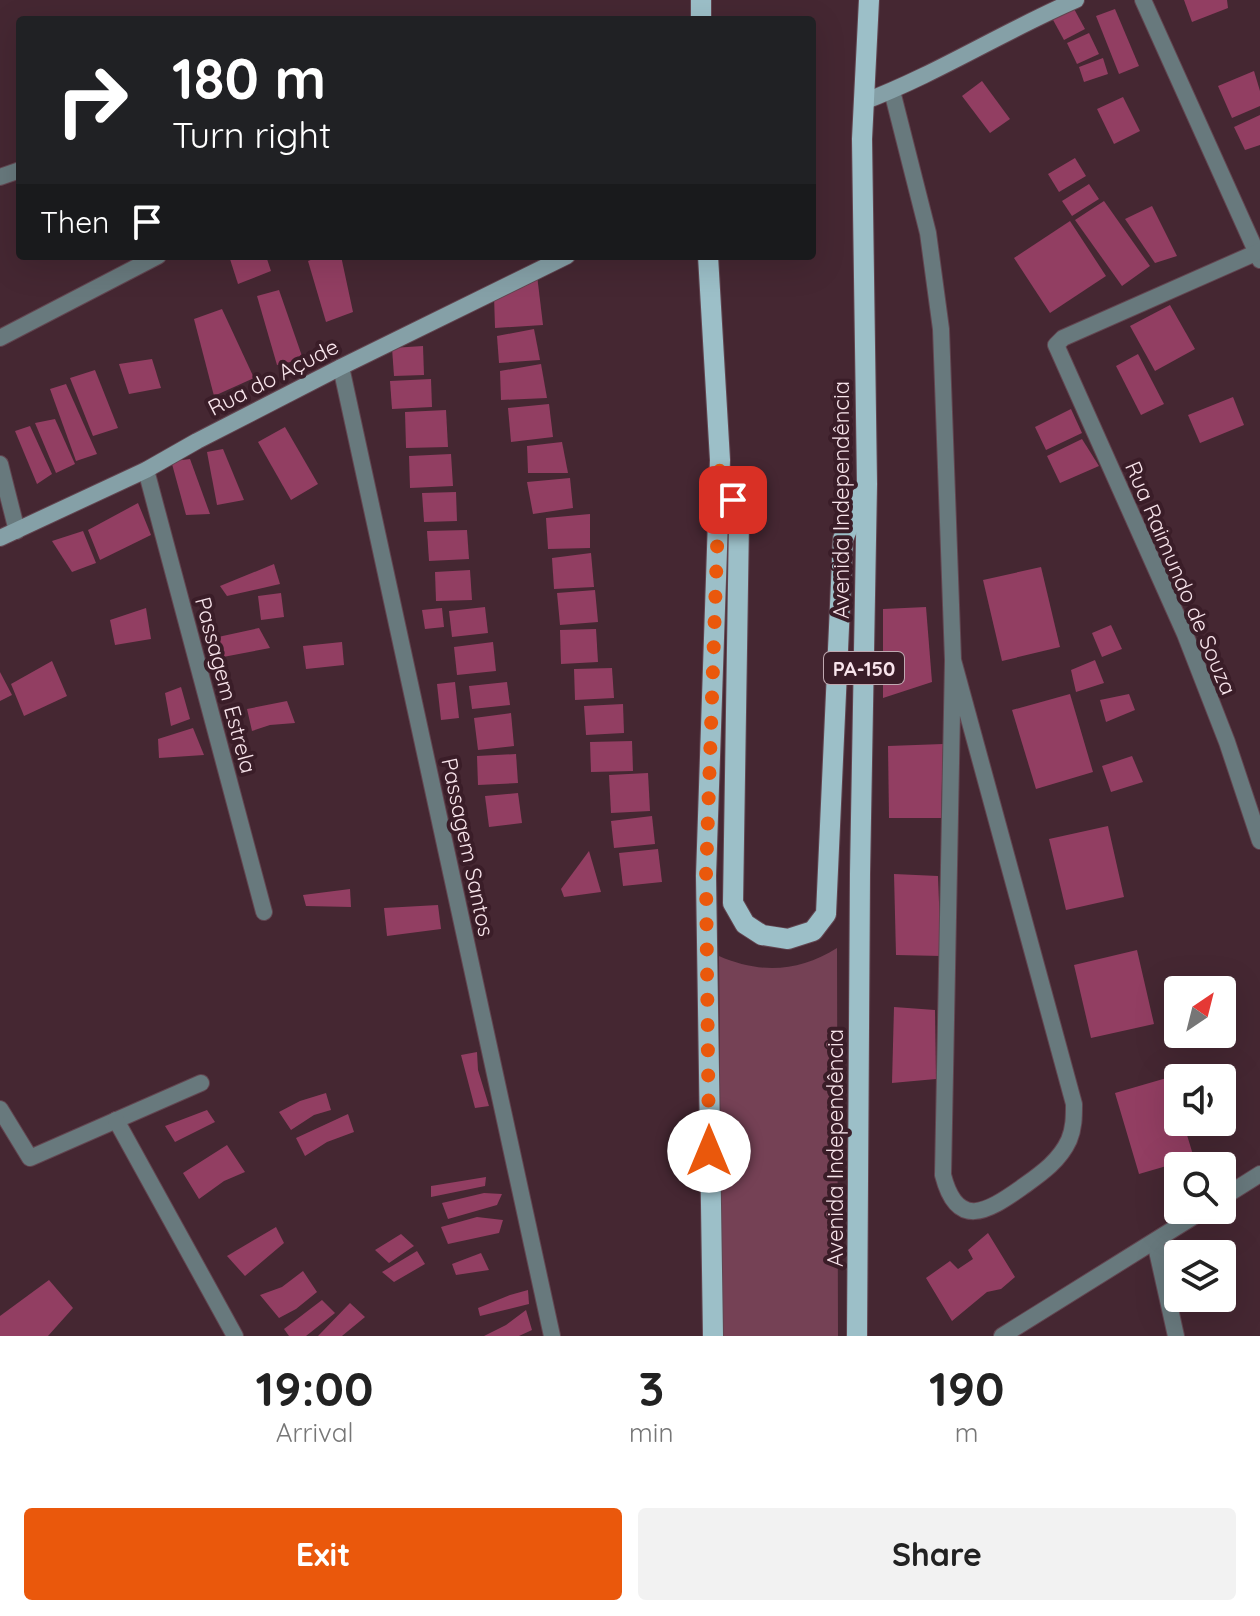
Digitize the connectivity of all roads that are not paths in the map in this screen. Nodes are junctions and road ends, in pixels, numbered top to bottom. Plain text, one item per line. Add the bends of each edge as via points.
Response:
1 (869, 0) edge
2 (1076, 0) edge
3 (1143, 0) edge
4 (892, 91) junction
5 (863, 102) junction
6 (1259, 254) edge
7 (150, 260) edge
8 (559, 260) edge
9 (708, 260) edge
10 (0, 338) edge
11 (341, 367) junction
12 (720, 460) junction
13 (0, 464) edge
14 (146, 470) junction
15 (867, 484) junction
16 (17, 531) junction
17 (0, 538) edge
18 (953, 660) junction
19 (1260, 841) edge
20 (264, 912) dead end
21 (201, 1083) dead end
22 (0, 1109) edge
23 (116, 1120) junction
24 (1260, 1174) edge
25 (1236, 1189) edge
26 (1183, 1224) edge
27 (1155, 1242) junction
28 (235, 1336) edge
29 (552, 1336) edge
30 (713, 1336) edge
31 (857, 1336) edge
32 (1002, 1336) edge
33 (1176, 1336) edge

1 - 5 main road, Avenida Independência / PA-150
2 - 4 street
3 - 6 street
4 - 5 street
4 - 18 street via 928,233 941,329
5 - 15 main road, Avenida Independência / PA-150
6 - 19 street, Rua Raimundo de Souza via 1056,345 1185,634
7 - 10 street
8 - 11 street, Rua do Açude
9 - 12 main road
11 - 14 street, Rua do Açude
11 - 29 street, Passagem Santos
12 - 15 main road via 739,521 733,903 745,924 762,935 788,939 813,931 826,914 843,539
12 - 30 main road via 706,876
13 - 16 street
14 - 16 street, Rua do Açude
14 - 20 street, Passagem Estrela
15 - 31 main road, Avenida Independência / PA-150
16 - 17 street, Rua do Açude
18 - 18 street via 943,1175 956,1204 983,1212 1063,1152 1075,1122
21 - 23 street
22 - 23 street via 30,1158
23 - 28 street
24 - 25 street
26 - 27 street
27 - 32 street
27 - 33 street

